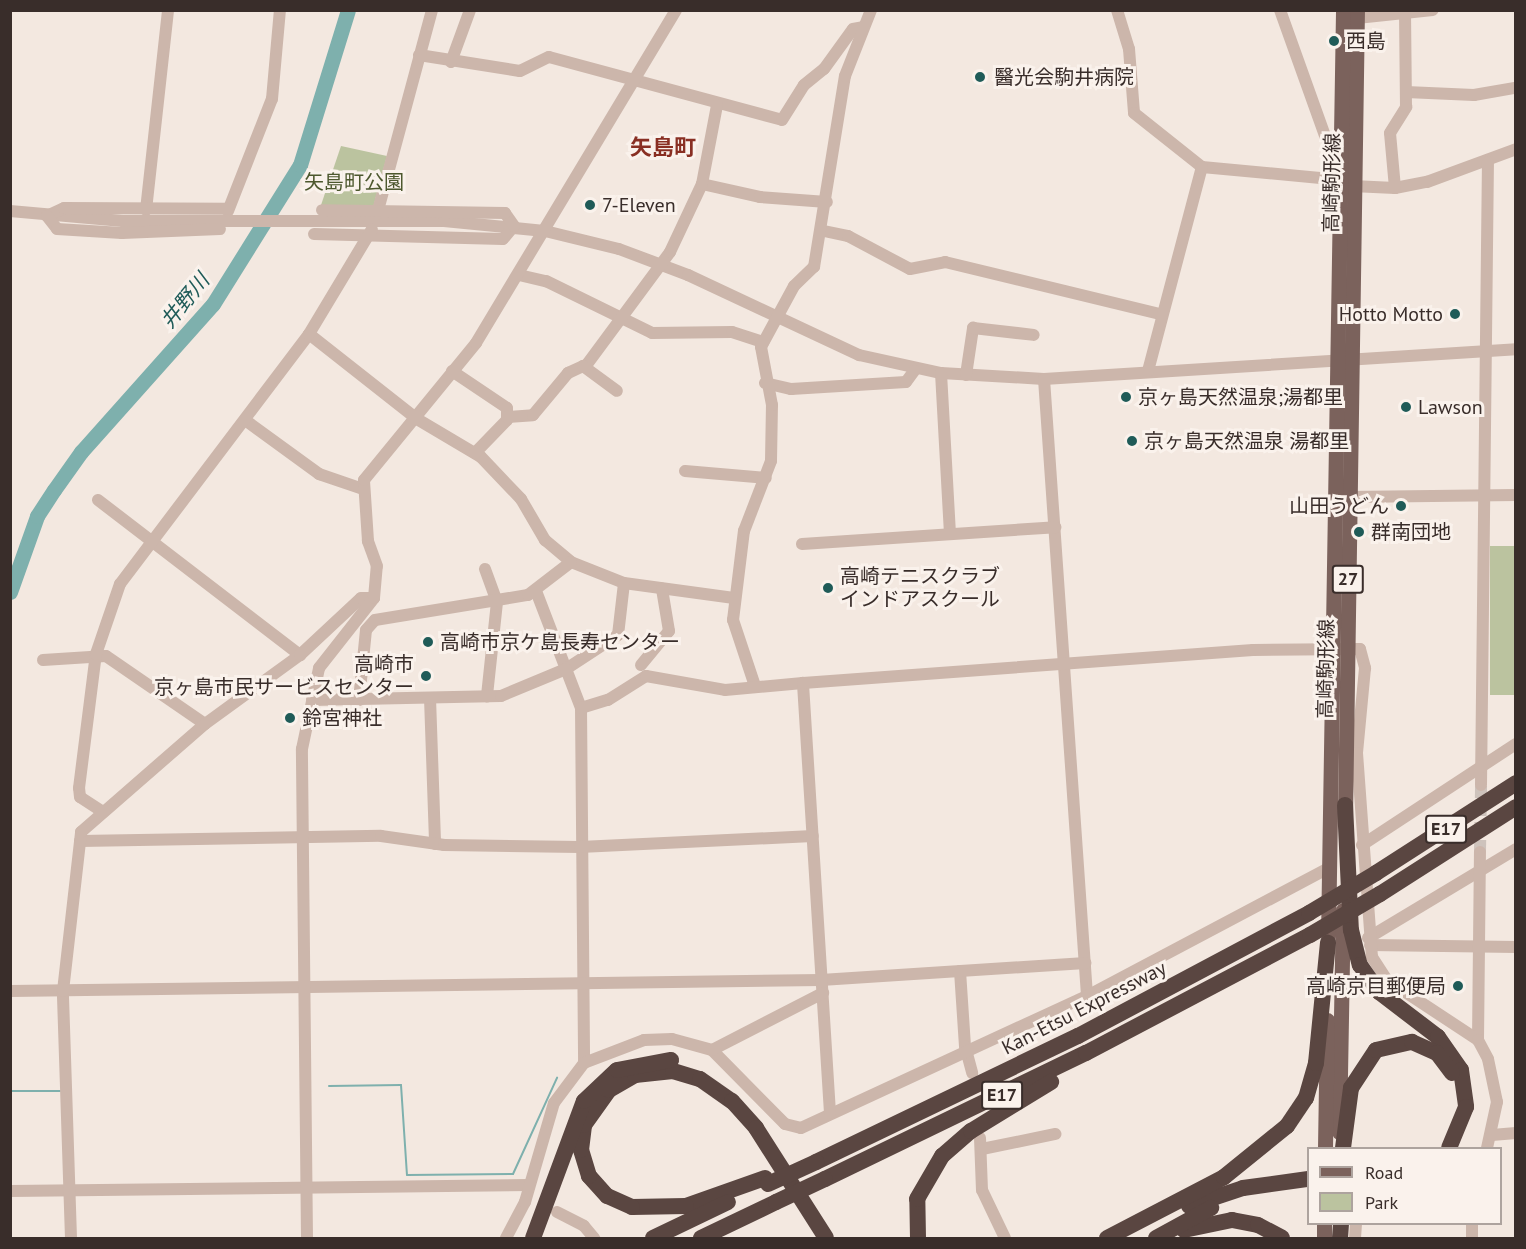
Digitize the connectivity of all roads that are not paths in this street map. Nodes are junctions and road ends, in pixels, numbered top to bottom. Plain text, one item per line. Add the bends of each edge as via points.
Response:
1 (168, 10) edge
2 (280, 10) edge
3 (432, 10) edge
4 (470, 10) edge
5 (676, 10) edge
6 (871, 10) edge
7 (1117, 10) edge
8 (1280, 10) edge
9 (1433, 10) edge
10 (1352, 13) edge
11 (1405, 14) junction
12 (863, 27) junction
13 (419, 55) junction
14 (451, 62) junction
15 (634, 81) junction
16 (1513, 88) dead end
17 (1406, 92) junction
18 (717, 105) junction
19 (1515, 149) edge
20 (1488, 162) junction
21 (1202, 167) junction
22 (1347, 183) junction
23 (702, 184) junction
24 (1395, 188) junction
25 (827, 202) junction
26 (146, 210) junction
27 (322, 210) dead end
28 (10, 211) edge
29 (377, 212) junction
30 (47, 216) junction
31 (514, 226) junction
32 (220, 229) dead end
33 (371, 231) junction
34 (545, 231) junction
35 (824, 231) junction
36 (314, 234) dead end
37 (662, 265) junction
38 (519, 275) junction
39 (1160, 314) junction
40 (776, 319) junction
41 (623, 320) junction
42 (309, 334) junction
43 (1034, 335) dead end
44 (763, 342) junction
45 (1488, 349) junction
46 (1515, 349) edge
47 (1347, 357) junction
48 (585, 367) junction
49 (452, 371) junction
50 (914, 371) junction
51 (1148, 371) junction
52 (941, 373) junction
53 (966, 375) junction
54 (1044, 379) junction
55 (765, 383) junction
56 (617, 391) dead end
57 (507, 417) junction
58 (417, 418) junction
59 (245, 420) junction
60 (475, 453) junction
61 (685, 471) dead end
62 (766, 478) junction
63 (363, 489) junction
64 (1486, 495) junction
65 (1515, 495) edge
66 (1348, 497) junction
67 (98, 500) dead end
68 (1055, 527) junction
69 (950, 534) junction
70 (152, 543) junction
71 (802, 544) dead end
72 (571, 562) junction
73 (485, 569) dead end
74 (624, 583) junction
75 (662, 589) junction
76 (536, 591) junction
77 (374, 598) junction
78 (734, 598) junction
79 (497, 602) junction
80 (1340, 649) junction
81 (96, 654) junction
82 (300, 655) junction
83 (42, 660) dead end
84 (641, 665) dead end
85 (1064, 665) junction
86 (566, 669) junction
87 (802, 683) junction
88 (756, 686) junction
89 (487, 696) junction
90 (430, 698) junction
91 (359, 699) junction
92 (312, 700) junction
93 (581, 708) junction
94 (205, 724) junction
95 (1515, 744) edge
96 (1482, 769) junction
97 (1515, 783) edge
98 (1481, 785) tunnel mouth
99 (1345, 805) junction
100 (1515, 807) edge
101 (103, 812) junction
102 (813, 836) junction
103 (303, 839) junction
104 (80, 841) junction
105 (435, 844) junction
106 (1362, 845) junction
107 (580, 847) junction
108 (1515, 849) edge
109 (1480, 852) tunnel mouth
110 (1329, 868) junction
111 (1481, 873) junction
112 (1369, 942) junction
113 (1328, 943) junction
114 (1480, 947) junction
115 (1515, 947) edge
116 (1085, 963) junction
117 (960, 971) junction
118 (583, 983) junction
119 (822, 986) junction
120 (304, 987) junction
121 (10, 991) edge
122 (63, 991) junction
123 (1087, 996) junction
124 (1178, 1006) junction
125 (1478, 1040) junction
126 (712, 1050) junction
127 (968, 1054) junction
128 (584, 1063) junction
129 (979, 1077) junction
130 (830, 1113) junction
131 (1515, 1133) edge
132 (1055, 1134) dead end
133 (1492, 1135) junction
134 (1325, 1147) edge
135 (1339, 1147) edge
136 (1343, 1147) edge
137 (1438, 1147) edge
138 (1450, 1147) edge
139 (1488, 1147) edge
140 (766, 1181) junction
141 (307, 1184) junction
142 (1305, 1184) edge
143 (529, 1185) junction
144 (69, 1189) junction
145 (10, 1191) edge
146 (557, 1212) dead end
147 (1135, 1225) junction
148 (71, 1239) edge
149 (308, 1239) edge
150 (506, 1239) edge
151 (533, 1239) edge
152 (594, 1239) edge
153 (653, 1239) edge
154 (701, 1239) edge
155 (826, 1239) edge
156 (837, 1239) edge
157 (918, 1239) edge
158 (1005, 1239) edge
159 (1107, 1239) edge
160 (1156, 1239) edge
161 (1163, 1239) edge
162 (1282, 1239) edge

1 - 26 street
2 - 26 street via 272,99 228,210
3 - 13 street
4 - 14 street
5 - 15 street
6 - 12 street
7 - 21 street via 1129,49 1134,112
8 - 22 street
9 - 11 street
10 - 11 street
10 - 22 main road, 高崎駒形線 / 27
11 - 17 street
12 - 18 street via 853,29 824,69 804,85 785,119
12 - 25 street via 845,76
13 - 14 street
13 - 29 street
14 - 15 street via 520,71 549,57
15 - 18 street
15 - 34 street
16 - 17 street via 1474,95
17 - 24 street via 1406,107 1390,133
18 - 23 street
19 - 20 street
20 - 24 street
20 - 45 street
21 - 22 street
21 - 39 street
22 - 24 street
22 - 47 main road, 高崎駒形線 / 27
23 - 25 street via 776,199
23 - 37 street
25 - 35 street
26 - 30 street via 64,208
27 - 29 street
28 - 30 street
29 - 31 street via 505,213
30 - 31 street
30 - 32 street via 57,229 122,233
31 - 33 street via 503,239
31 - 34 street
33 - 36 street
33 - 42 street
34 - 37 street
34 - 38 street
35 - 39 street via 848,236 910,269 945,262
35 - 40 street via 814,267 794,286
37 - 40 street
37 - 41 street
38 - 41 street via 546,281
38 - 49 street
39 - 51 street
40 - 44 street
40 - 50 street via 859,355
41 - 44 street via 652,333 732,332
41 - 48 street
42 - 58 street
42 - 59 street
43 - 53 street via 973,328
44 - 55 street
45 - 46 street
45 - 47 street
45 - 64 street
47 - 51 street
47 - 66 main road, 高崎駒形線 / 27
47 - 80 main road, 高崎駒形線 / 27
48 - 56 street
48 - 57 street via 568,373 532,415
49 - 57 street via 507,408
49 - 58 street
50 - 52 street
50 - 55 street via 906,382 791,389
51 - 54 street
52 - 53 street
52 - 69 street
53 - 54 street
54 - 68 street
55 - 62 street via 772,405 771,461
57 - 60 street
58 - 60 street
58 - 63 street via 368,475
59 - 63 street via 319,474
59 - 70 street
60 - 72 street via 521,499 545,540
61 - 62 street
62 - 78 street via 744,531
63 - 77 street via 368,541 377,566
64 - 65 street
64 - 66 street
64 - 96 street
66 - 80 main road, 高崎駒形線 / 27
67 - 70 street
68 - 69 street
68 - 85 street
69 - 71 street
70 - 81 street via 120,584
70 - 82 street
72 - 74 street
72 - 76 street
73 - 79 street
74 - 75 street
74 - 86 street via 618,635
75 - 78 street
75 - 84 street via 669,631
76 - 79 street
76 - 86 street
77 - 82 street via 361,598
77 - 92 street via 320,668
78 - 88 street via 733,620
79 - 89 street
79 - 91 street via 375,620 366,630
80 - 85 street
80 - 99 main road, 高崎駒形線 / 27
80 - 106 street via 1360,649 1365,660 1357,753
80 - 110 main road, 高崎駒形線 / 27
81 - 83 street
81 - 94 street
81 - 101 street via 79,788 80,796
82 - 94 street
85 - 87 street
85 - 116 street
86 - 89 street via 515,693
86 - 93 street
87 - 88 street
87 - 102 street
88 - 93 street via 725,690 646,676 608,700
89 - 90 street
90 - 91 street
90 - 105 street
91 - 92 street
92 - 103 street via 302,749
93 - 107 street
94 - 101 street
95 - 96 street
96 - 98 street
96 - 106 street
97 - 129 highway, Kan-Etsu Expressway / E17, bridge via 1309,913
99 - 135 main road, 高崎駒形線 / 27
99 - 138 highway via 1352,930 1360,965 1379,993 1438,1037 1461,1070 1466,1107
100 - 124 highway, Kan-Etsu Expressway / E17, bridge via 1380,894
101 - 104 street via 81,832
102 - 107 street
102 - 119 street
103 - 104 street
103 - 105 street via 381,836
103 - 120 street
104 - 122 street
105 - 107 street
106 - 112 street
107 - 118 street
108 - 111 street
109 - 111 street
110 - 113 main road, 高崎駒形線 / 27
110 - 123 street
111 - 112 street
111 - 114 street
112 - 114 street
112 - 125 street via 1387,980
113 - 134 main road, 高崎駒形線 / 27
113 - 147 highway via 1316,1063 1298,1112 1245,1163
114 - 115 street
114 - 125 street
116 - 117 street
116 - 123 street
117 - 119 street
117 - 127 street
118 - 119 street
118 - 120 street
118 - 128 street
119 - 126 street
119 - 130 street
120 - 122 street
120 - 141 street
121 - 122 street
122 - 144 street
123 - 127 street
124 - 154 highway, Kan-Etsu Expressway / E17, bridge
124 - 157 highway via 957,1142 923,1184 915,1216
125 - 133 street via 1494,1079
126 - 128 street via 672,1039 644,1040
126 - 130 street via 785,1124 801,1128
127 - 129 street
127 - 130 street
128 - 143 street via 554,1103
129 - 140 highway, Kan-Etsu Expressway / E17, bridge
131 - 133 street
132 - 158 street via 981,1144 982,1190
133 - 139 street
136 - 137 highway via 1357,1072 1376,1050 1400,1041 1437,1053 1455,1083 1453,1124
140 - 153 highway, Kan-Etsu Expressway / E17
140 - 155 highway via 686,1206 632,1207 607,1196 589,1176 581,1150 584,1125 598,1101 635,1075 674,1071 700,1079 732,1101 756,1128
141 - 143 street
141 - 144 street
141 - 149 street
142 - 147 highway via 1243,1188
142 - 160 highway via 1211,1208
143 - 150 street via 532,1204
144 - 145 street
144 - 148 street
146 - 152 street via 584,1226
147 - 159 highway
151 - 156 highway via 584,1101 617,1070 660,1060 693,1065 736,1091 775,1139
161 - 162 highway via 1232,1220 1258,1225

